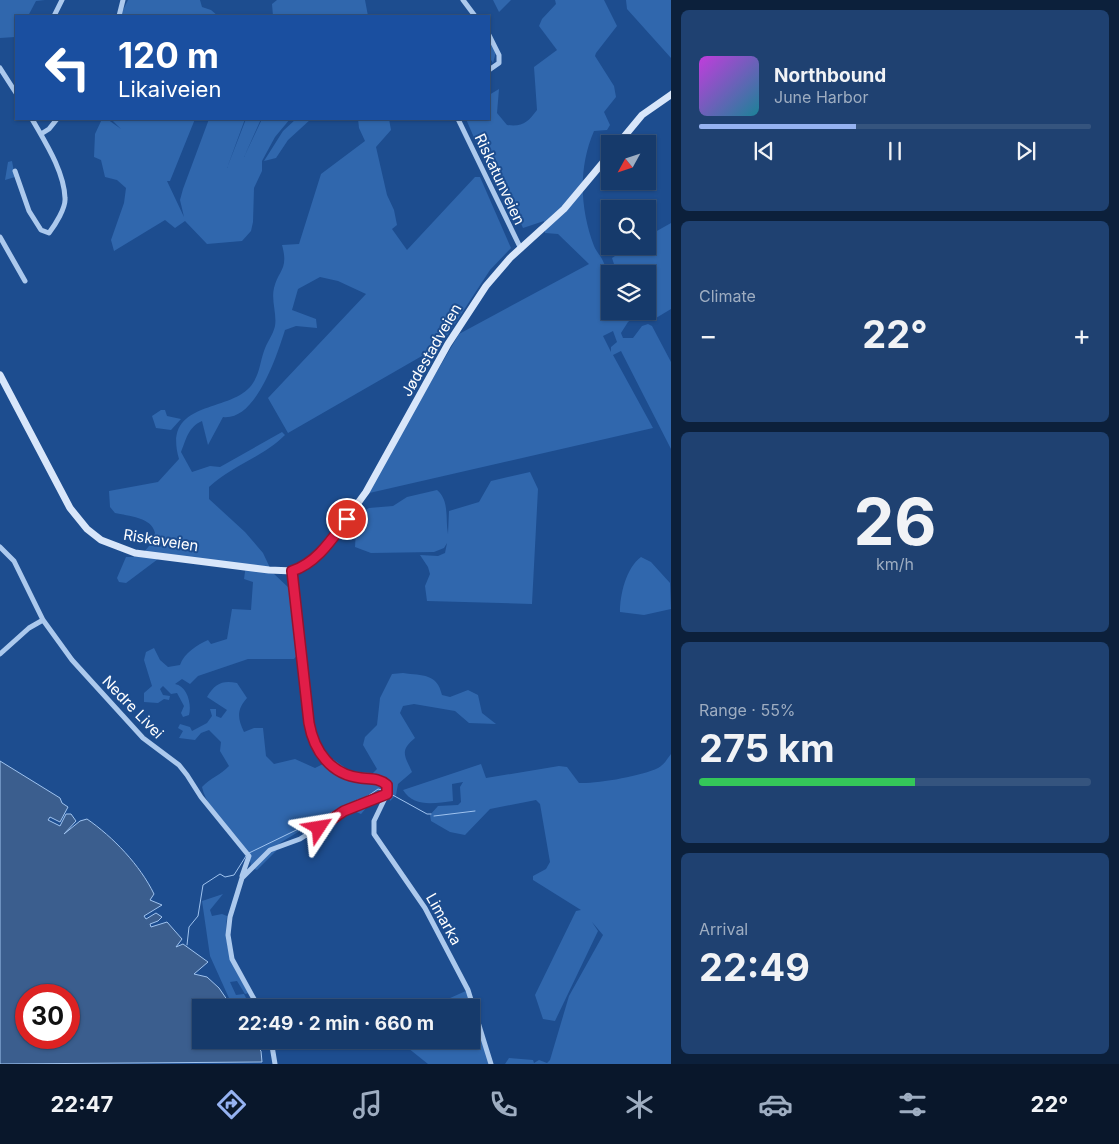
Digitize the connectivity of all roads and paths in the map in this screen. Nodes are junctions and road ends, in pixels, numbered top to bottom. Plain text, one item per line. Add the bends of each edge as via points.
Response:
1 (62, 0) edge
2 (123, 0) edge
3 (463, 0) edge
4 (54, 15) edge
5 (119, 15) edge
6 (474, 15) edge
7 (490, 37) edge
8 (0, 68) edge
9 (490, 69) edge
10 (15, 91) edge
11 (671, 95) edge
12 (33, 120) edge
13 (56, 120) edge
14 (458, 120) edge
15 (40, 134) junction
16 (625, 135) edge
17 (601, 165) edge
18 (15, 171) dead end
19 (0, 237) edge
20 (520, 249) junction
21 (25, 281) dead end
22 (0, 375) edge
23 (0, 547) edge
24 (292, 571) junction
25 (43, 620) junction
26 (0, 654) edge
27 (387, 794) junction
28 (242, 878) junction
29 (253, 999) edge
30 (272, 1049) edge
31 (275, 1064) edge
32 (491, 1064) edge

1 - 4 street
2 - 5 street
3 - 6 street
7 - 9 street via 499,55 499,63
8 - 10 street
11 - 16 main road via 642,115
12 - 15 street
13 - 15 street
14 - 20 street, Riskatunveien
15 - 18 street via 59,173 65,198 49,233 40,230 32,216
17 - 20 main road, Jødestadveien via 560,214
19 - 21 street
20 - 24 main road, Jødestadveien via 490,280 464,319 355,509 320,553
22 - 24 main road, Riskaveien via 70,508 86,529 101,540 135,553
23 - 25 street, Nedre Livei via 14,561
24 - 27 street via 309,723 314,742 330,765 352,777 380,780 387,785
25 - 26 street
25 - 28 street, Nedre Livei via 81,671 136,731 188,775 200,797 249,856
27 - 28 street via 344,811 300,839 270,850
27 - 32 street, Limarka via 374,821 374,834 426,908 465,983
28 - 29 street via 228,935 232,959
30 - 31 street

